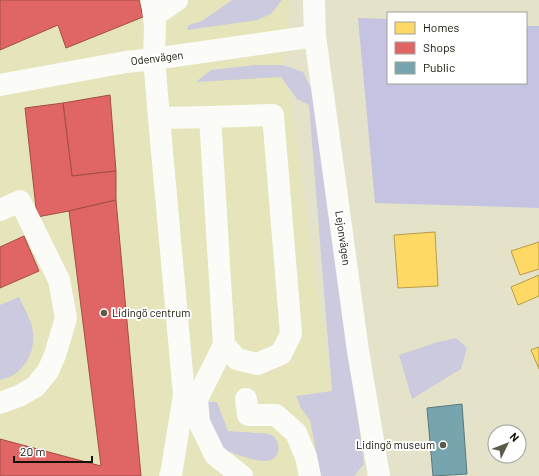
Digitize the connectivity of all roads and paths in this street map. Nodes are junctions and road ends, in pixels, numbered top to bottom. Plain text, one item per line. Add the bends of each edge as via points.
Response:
1 (177, 0) edge
2 (314, 0) edge
3 (153, 8) edge
4 (315, 36) junction
5 (154, 59) junction
6 (0, 85) edge
7 (210, 117) junction
8 (159, 118) junction
9 (0, 210) edge
10 (224, 345) junction
11 (246, 399) dead end
12 (0, 403) edge
13 (170, 476) edge
14 (242, 476) edge
15 (310, 476) edge
16 (379, 476) edge

1 - 3 street
2 - 4 street, Lejonvägen
3 - 5 street
4 - 5 street, Odenvägen
4 - 16 street, Lejonvägen via 358,351
5 - 6 street, Odenvägen
5 - 8 street
7 - 8 street
7 - 10 street
7 - 10 street via 273,115 291,334 281,354 257,364 237,359
8 - 13 street via 184,395
9 - 12 street via 20,201 59,280 66,318 48,371 35,387
10 - 14 street via 197,399 199,422 216,455
11 - 15 street via 248,415 276,415 296,433 306,457

